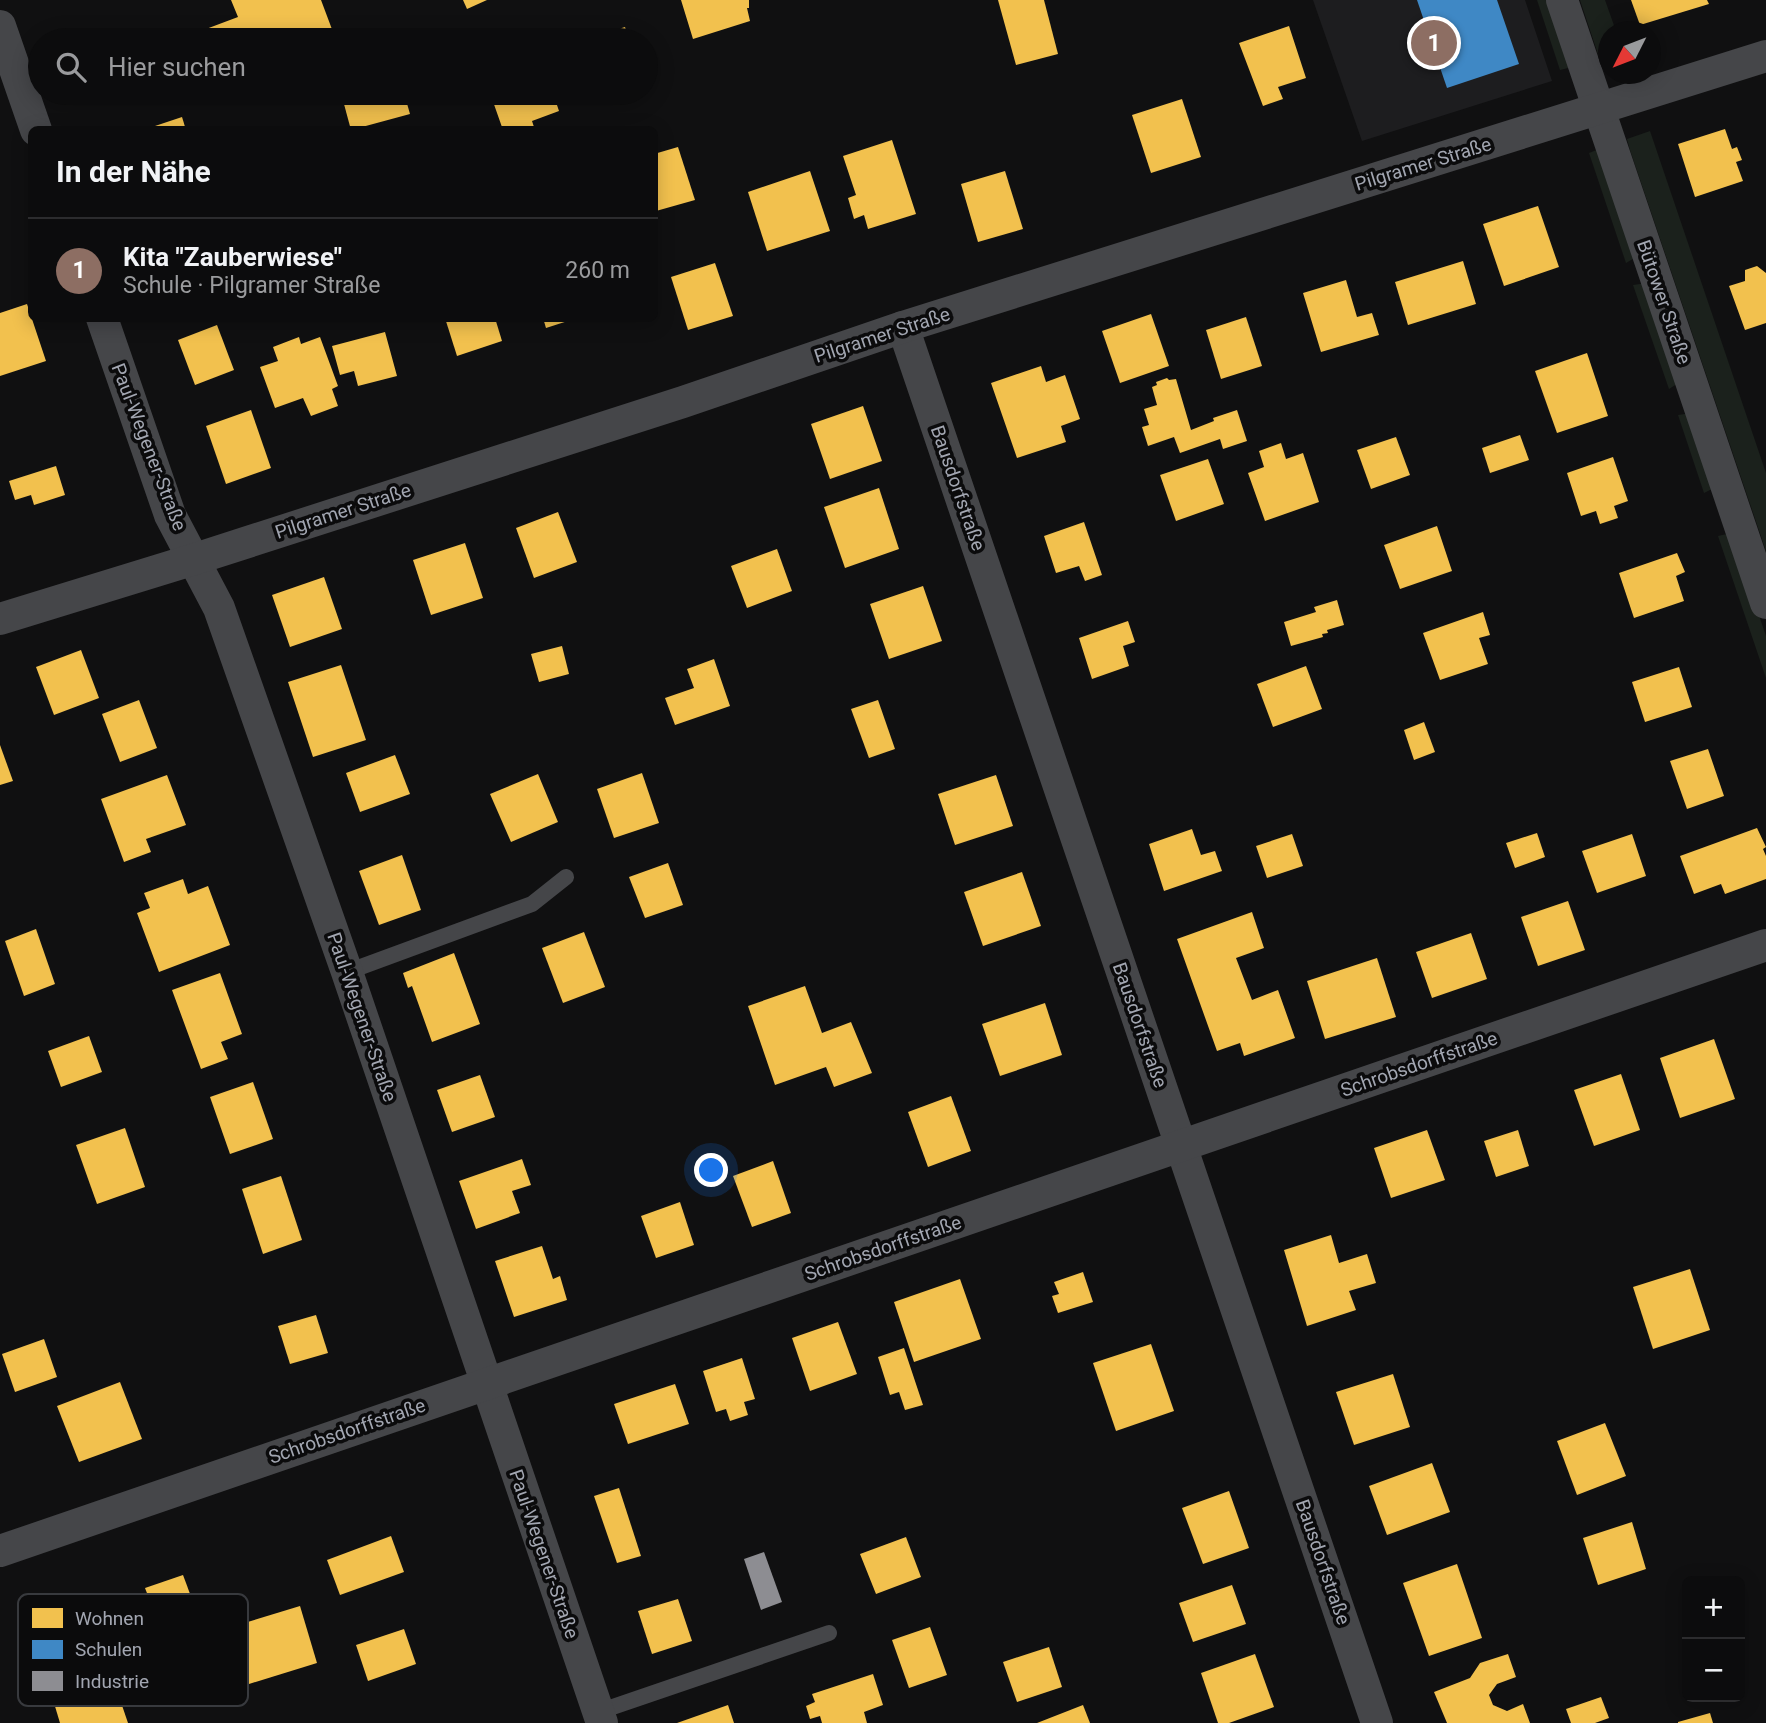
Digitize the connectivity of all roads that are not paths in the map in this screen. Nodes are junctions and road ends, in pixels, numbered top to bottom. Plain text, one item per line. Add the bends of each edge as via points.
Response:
1 (1562, 0) edge
2 (0, 26) edge
3 (1766, 56) edge
4 (1599, 109) junction
5 (35, 126) edge
6 (103, 322) edge
7 (903, 327) junction
8 (195, 559) junction
9 (1766, 603) edge
10 (0, 619) edge
11 (566, 877) dead end
12 (1766, 945) edge
13 (347, 972) junction
14 (1181, 1145) junction
15 (485, 1384) junction
16 (0, 1550) edge
17 (830, 1633) dead end
18 (600, 1718) edge
19 (1377, 1723) edge

1 - 4 street, Bütower Straße
2 - 5 street
3 - 4 street, Pilgramer Straße
4 - 7 street, Pilgramer Straße
4 - 9 street, Bütower Straße
6 - 8 street, Paul-Wegener-Straße via 170,514
7 - 8 street, Pilgramer Straße
7 - 14 street, Bausdorfstraße
8 - 10 street, Pilgramer Straße
8 - 13 street, Paul-Wegener-Straße via 219,608
11 - 13 lane via 532,904
12 - 14 street, Schrobsdorffstraße
13 - 15 street, Paul-Wegener-Straße
14 - 15 street, Schrobsdorffstraße
14 - 19 street, Bausdorfstraße
15 - 16 street, Schrobsdorffstraße
15 - 18 street, Paul-Wegener-Straße
17 - 18 lane

